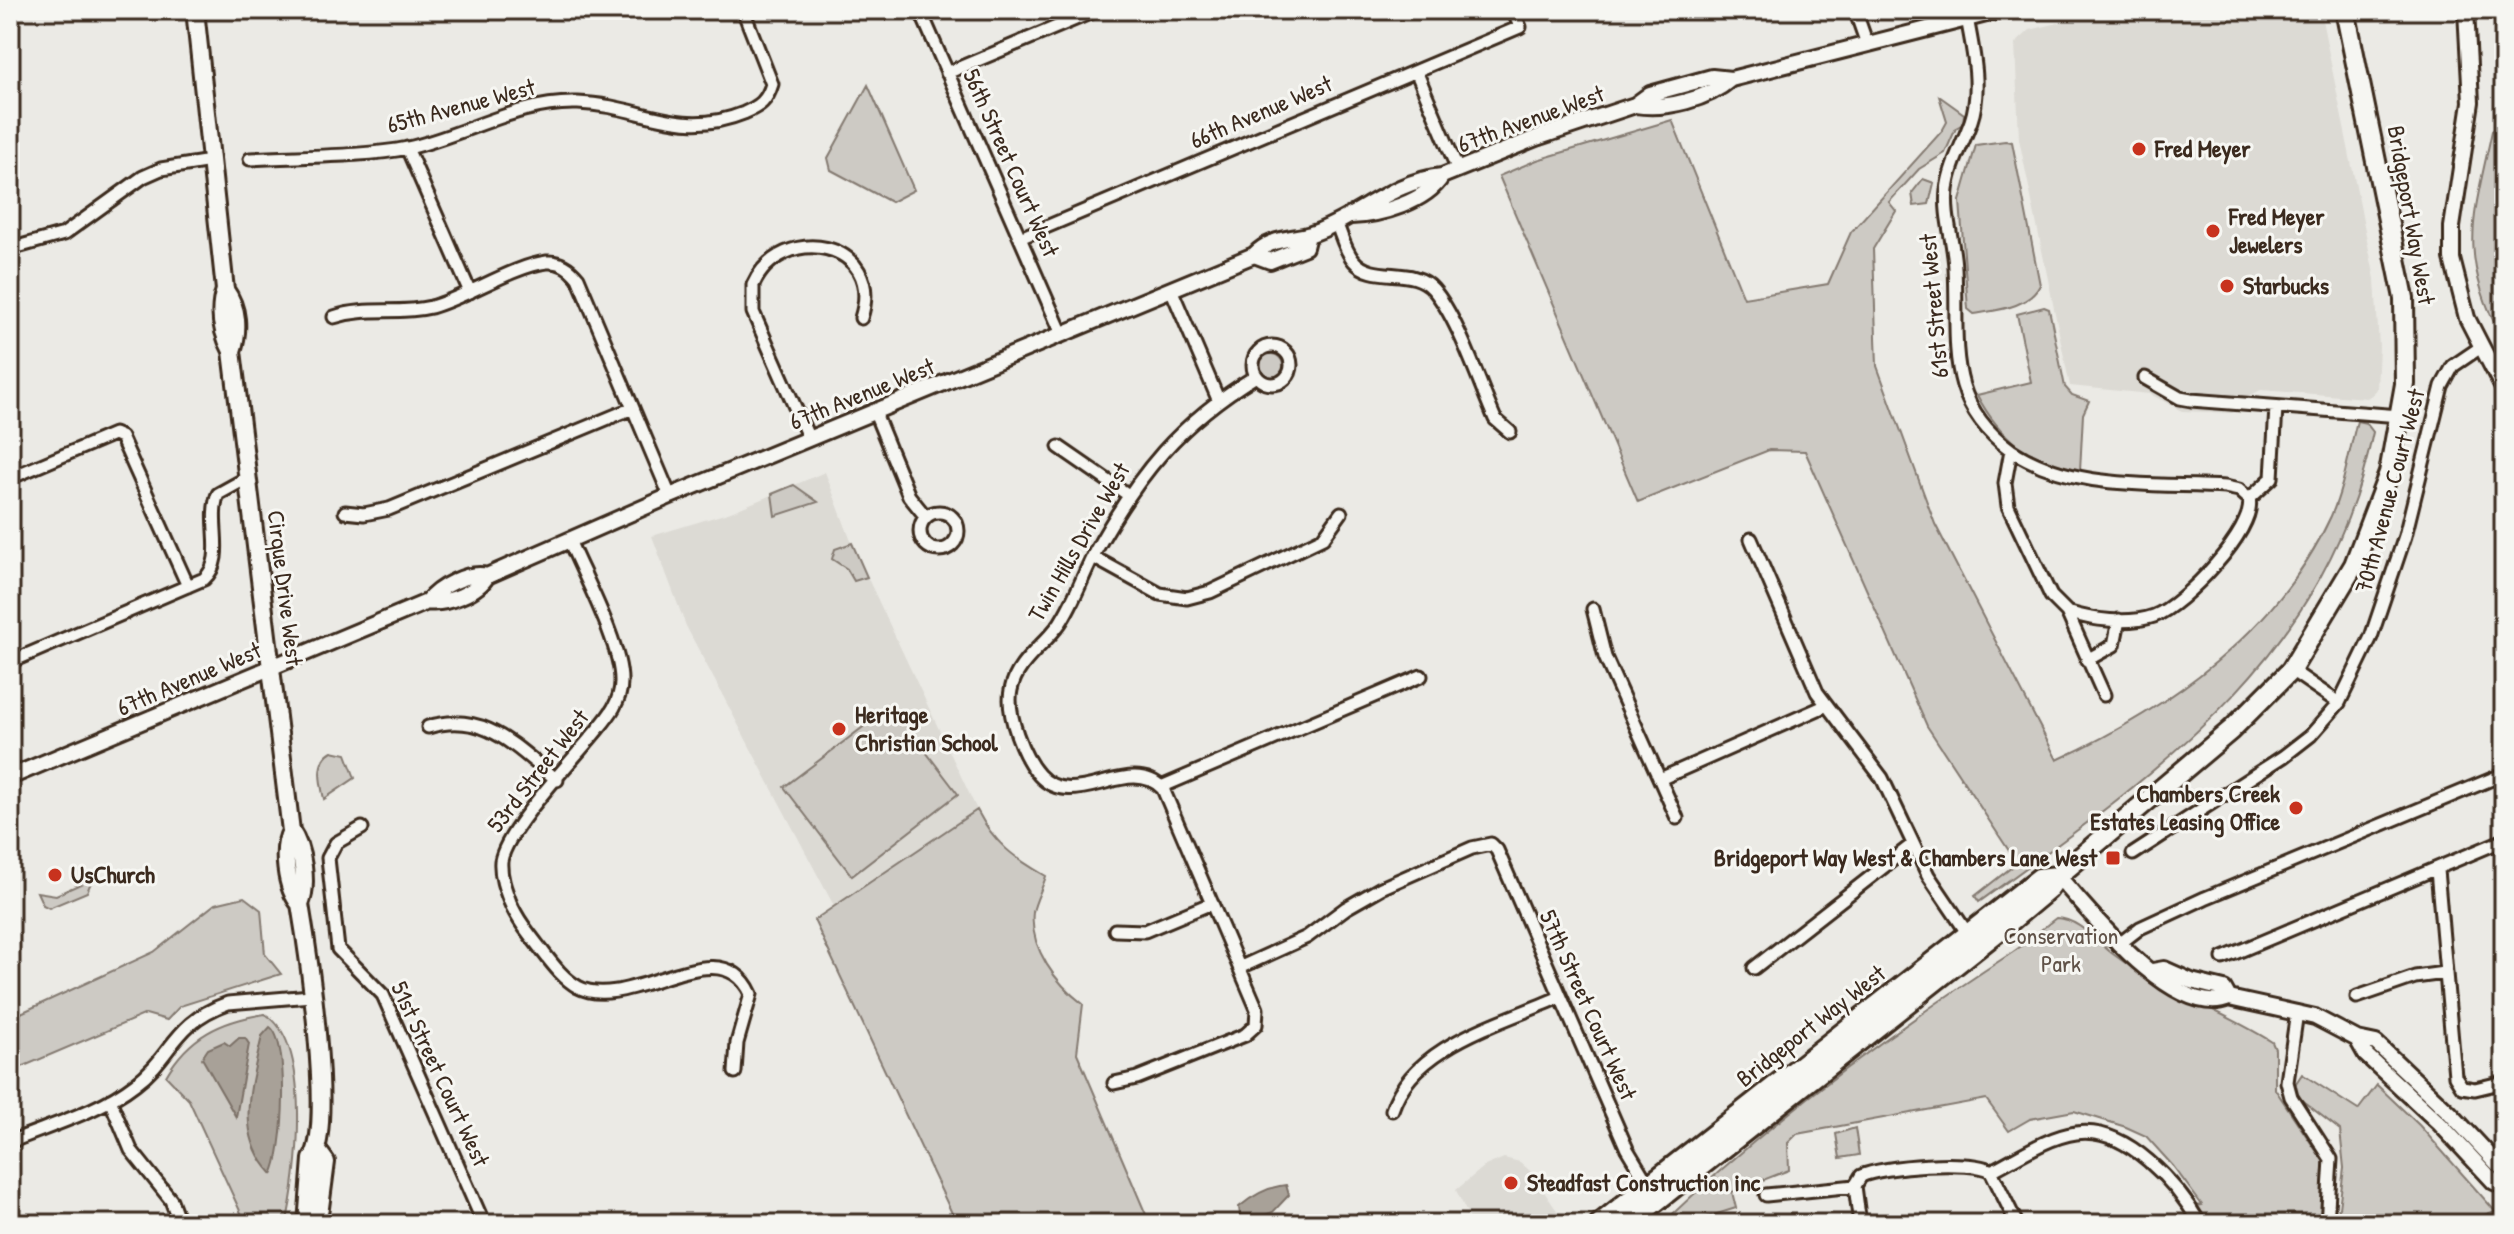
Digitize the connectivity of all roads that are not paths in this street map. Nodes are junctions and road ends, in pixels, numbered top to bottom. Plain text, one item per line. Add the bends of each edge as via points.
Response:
1 (195, 10) edge
2 (743, 10) edge
3 (920, 10) edge
4 (1097, 10) edge
5 (1513, 10) edge
6 (1855, 10) edge
7 (2002, 10) edge
8 (2345, 10) edge
9 (2466, 10) edge
10 (1967, 18) junction
11 (1867, 44) junction
12 (1416, 71) junction
13 (947, 73) junction
14 (407, 148) junction
15 (250, 159) dead end
16 (211, 161) junction
17 (1458, 170) junction
18 (1343, 219) junction
19 (1020, 238) junction
20 (10, 249) edge
21 (1171, 289) junction
22 (470, 292) junction
23 (334, 317) dead end
24 (861, 318) dead end
25 (1062, 334) junction
26 (2481, 347) junction
27 (1256, 376) dead end
28 (2145, 378) dead end
29 (2504, 390) edge
30 (1218, 399) junction
31 (2276, 407) junction
32 (633, 408) junction
33 (875, 413) junction
34 (2400, 416) junction
35 (1510, 432) dead end
36 (809, 439) junction
37 (1059, 447) dead end
38 (2011, 450) junction
39 (10, 478) edge
40 (247, 478) junction
41 (1127, 494) junction
42 (670, 496) junction
43 (2249, 499) junction
44 (345, 512) dead end
45 (1341, 513) dead end
46 (926, 517) dead end
47 (1751, 539) dead end
48 (569, 540) junction
49 (1093, 557) junction
50 (188, 586) junction
51 (1593, 609) dead end
52 (2067, 612) junction
53 (2119, 620) junction
54 (2087, 660) junction
55 (10, 662) edge
56 (271, 669) junction
57 (2291, 670) junction
58 (1421, 676) dead end
59 (2104, 695) dead end
60 (2339, 703) junction
61 (1825, 706) junction
62 (428, 727) dead end
63 (2504, 774) edge
64 (10, 777) edge
65 (1660, 779) junction
66 (557, 780) junction
67 (1161, 787) junction
68 (1677, 818) dead end
69 (362, 828) dead end
70 (2504, 840) edge
71 (1913, 844) junction
72 (2133, 854) dead end
73 (2437, 870) junction
74 (2058, 876) junction
75 (1212, 903) junction
76 (1115, 930) dead end
77 (1973, 941) junction
78 (2118, 945) junction
79 (2223, 958) dead end
80 (1241, 967) junction
81 (1754, 968) dead end
82 (2444, 973) junction
83 (311, 996) junction
84 (1560, 997) junction
85 (2357, 997) dead end
86 (2297, 1012) junction
87 (2357, 1039) junction
88 (735, 1072) dead end
89 (2504, 1082) edge
90 (1114, 1083) dead end
91 (110, 1100) junction
92 (1392, 1110) dead end
93 (10, 1142) edge
94 (1714, 1156) junction
95 (1991, 1171) junction
96 (2504, 1171) edge
97 (1648, 1184) junction
98 (1855, 1186) junction
99 (2504, 1186) edge
100 (1766, 1195) dead end
101 (180, 1224) edge
102 (307, 1224) edge
103 (484, 1224) edge
104 (1599, 1224) edge
105 (1628, 1224) edge
106 (1860, 1224) edge
107 (2017, 1224) edge
108 (2200, 1224) edge
109 (2327, 1224) edge

1 - 16 main road, Cirque Drive West
2 - 14 street, 65th Avenue West via 771,75 769,96 758,107 701,125 597,104 540,106
3 - 13 street, 56th Street Court West
4 - 13 street
5 - 12 street, 66th Avenue West via 1520,27
6 - 11 street
7 - 10 street, 67th Avenue West
8 - 34 main road, Bridgeport Way West via 2401,270 2406,356
9 - 26 street via 2471,102 2451,245 2458,292
10 - 11 street, 67th Avenue West
10 - 38 street, 61st Street West via 1975,99 1947,193 1955,272 1955,353 1971,407
11 - 17 street, 67th Avenue West via 1731,79 1712,77 1659,91 1635,105
12 - 17 street
12 - 19 street, 66th Avenue West
13 - 19 street, 56th Street Court West
14 - 15 street, 65th Avenue West
14 - 22 street
16 - 20 street via 161,169 81,224
16 - 40 main road, Cirque Drive West via 225,290 220,303 224,337 232,351
17 - 18 street, 67th Avenue West via 1442,176 1433,189 1372,215
18 - 21 street, 67th Avenue West via 1308,235 1295,234
18 - 35 street via 1355,263 1373,272 1416,277 1432,288 1495,419
19 - 25 street, 56th Street Court West
21 - 25 street, 67th Avenue West
21 - 30 street
22 - 23 street via 414,310 359,309
22 - 32 street via 542,263 565,265 578,278
24 - 36 street via 863,285 849,258 832,247 811,245 772,261 753,285 753,312
25 - 33 street, 67th Avenue West
26 - 29 street
26 - 60 street, 70th Avenue Court West via 2467,353 2445,379 2405,536 2371,637
27 - 30 street, Twin Hills Drive West
28 - 31 street via 2180,398
30 - 41 street, Twin Hills Drive West via 1166,446
31 - 34 street
31 - 43 street via 2272,478
32 - 42 street
32 - 44 street via 384,510
33 - 36 street, 67th Avenue West
33 - 46 street via 909,496
34 - 57 main road, Bridgeport Way West via 2389,473 2359,552
36 - 42 street, 67th Avenue West
37 - 41 street
38 - 43 street, 61st Street West via 2041,468 2073,478 2225,487
38 - 52 street via 2005,483 2008,506 2051,596
39 - 50 street via 114,434 126,443
40 - 50 street via 218,494 213,514 215,566
40 - 56 main road, Cirque Drive West
41 - 49 street, Twin Hills Drive West
42 - 48 street, 67th Avenue West
43 - 53 street via 2246,524 2183,598 2155,616
45 - 49 street via 1323,538 1187,598 1160,594
47 - 61 street
48 - 56 street, 67th Avenue West via 487,576 477,573 434,592 427,602
48 - 66 street, 53rd Street West via 612,643 621,679 614,708
49 - 67 street, Twin Hills Drive West via 1061,622 1018,671 1010,690 1012,716 1036,771 1055,786 1071,789 1139,777
50 - 55 street
51 - 65 street via 1605,657
52 - 53 street
52 - 54 street
53 - 54 street via 2114,645
54 - 59 street
56 - 64 street, 67th Avenue West
56 - 83 main road, Cirque Drive West via 291,831 285,842 292,896 300,904
57 - 60 street
57 - 74 main road, Bridgeport Way West via 2231,730
58 - 67 street
60 - 72 street, 70th Avenue Court West via 2299,746
61 - 65 street
61 - 71 street via 1882,778
62 - 66 street via 450,721 477,724
63 - 78 street via 2179,910
65 - 68 street
66 - 88 street, 53rd Street West via 504,851 501,875 513,910 564,977 588,990 631,990 682,970 702,968 727,972 744,982 751,994
67 - 75 street
69 - 103 street, 51st Street Court West via 340,839 329,853 337,946 383,995
70 - 73 street
71 - 77 street via 1939,895
71 - 81 street
73 - 79 street
73 - 82 street
74 - 77 main road, Bridgeport Way West via 2039,878
74 - 78 street
75 - 76 street via 1145,931
75 - 80 street
77 - 94 main road, Bridgeport Way West
77 - 97 main road, Bridgeport Way West
78 - 86 street via 2153,971 2164,969 2224,989 2229,998
80 - 84 street, 57th Street Court West via 1307,937 1352,904 1489,844 1497,850
80 - 90 street via 1257,1022 1241,1036 1131,1081
82 - 85 street
82 - 89 street via 2453,1064 2462,1087
83 - 91 street via 215,1008 186,1026 148,1074
83 - 102 main road, Cirque Drive West via 319,1074 318,1151 312,1159
84 - 92 street via 1433,1055 1402,1086
84 - 97 street, 57th Street Court West via 1627,1149
86 - 87 street
86 - 109 street via 2287,1082 2331,1159
87 - 96 street via 2376,1043 2402,1065
87 - 99 street via 2366,1055
91 - 93 street
91 - 101 street via 131,1150 171,1200
94 - 97 main road via 1668,1181
94 - 105 main road, Bridgeport Way West
95 - 98 street via 1975,1165 1877,1171 1861,1176
95 - 107 street
95 - 108 street via 2069,1134 2104,1135 2129,1148 2171,1184
97 - 104 main road, Bridgeport Way West
97 - 105 main road
98 - 100 street
98 - 106 street

